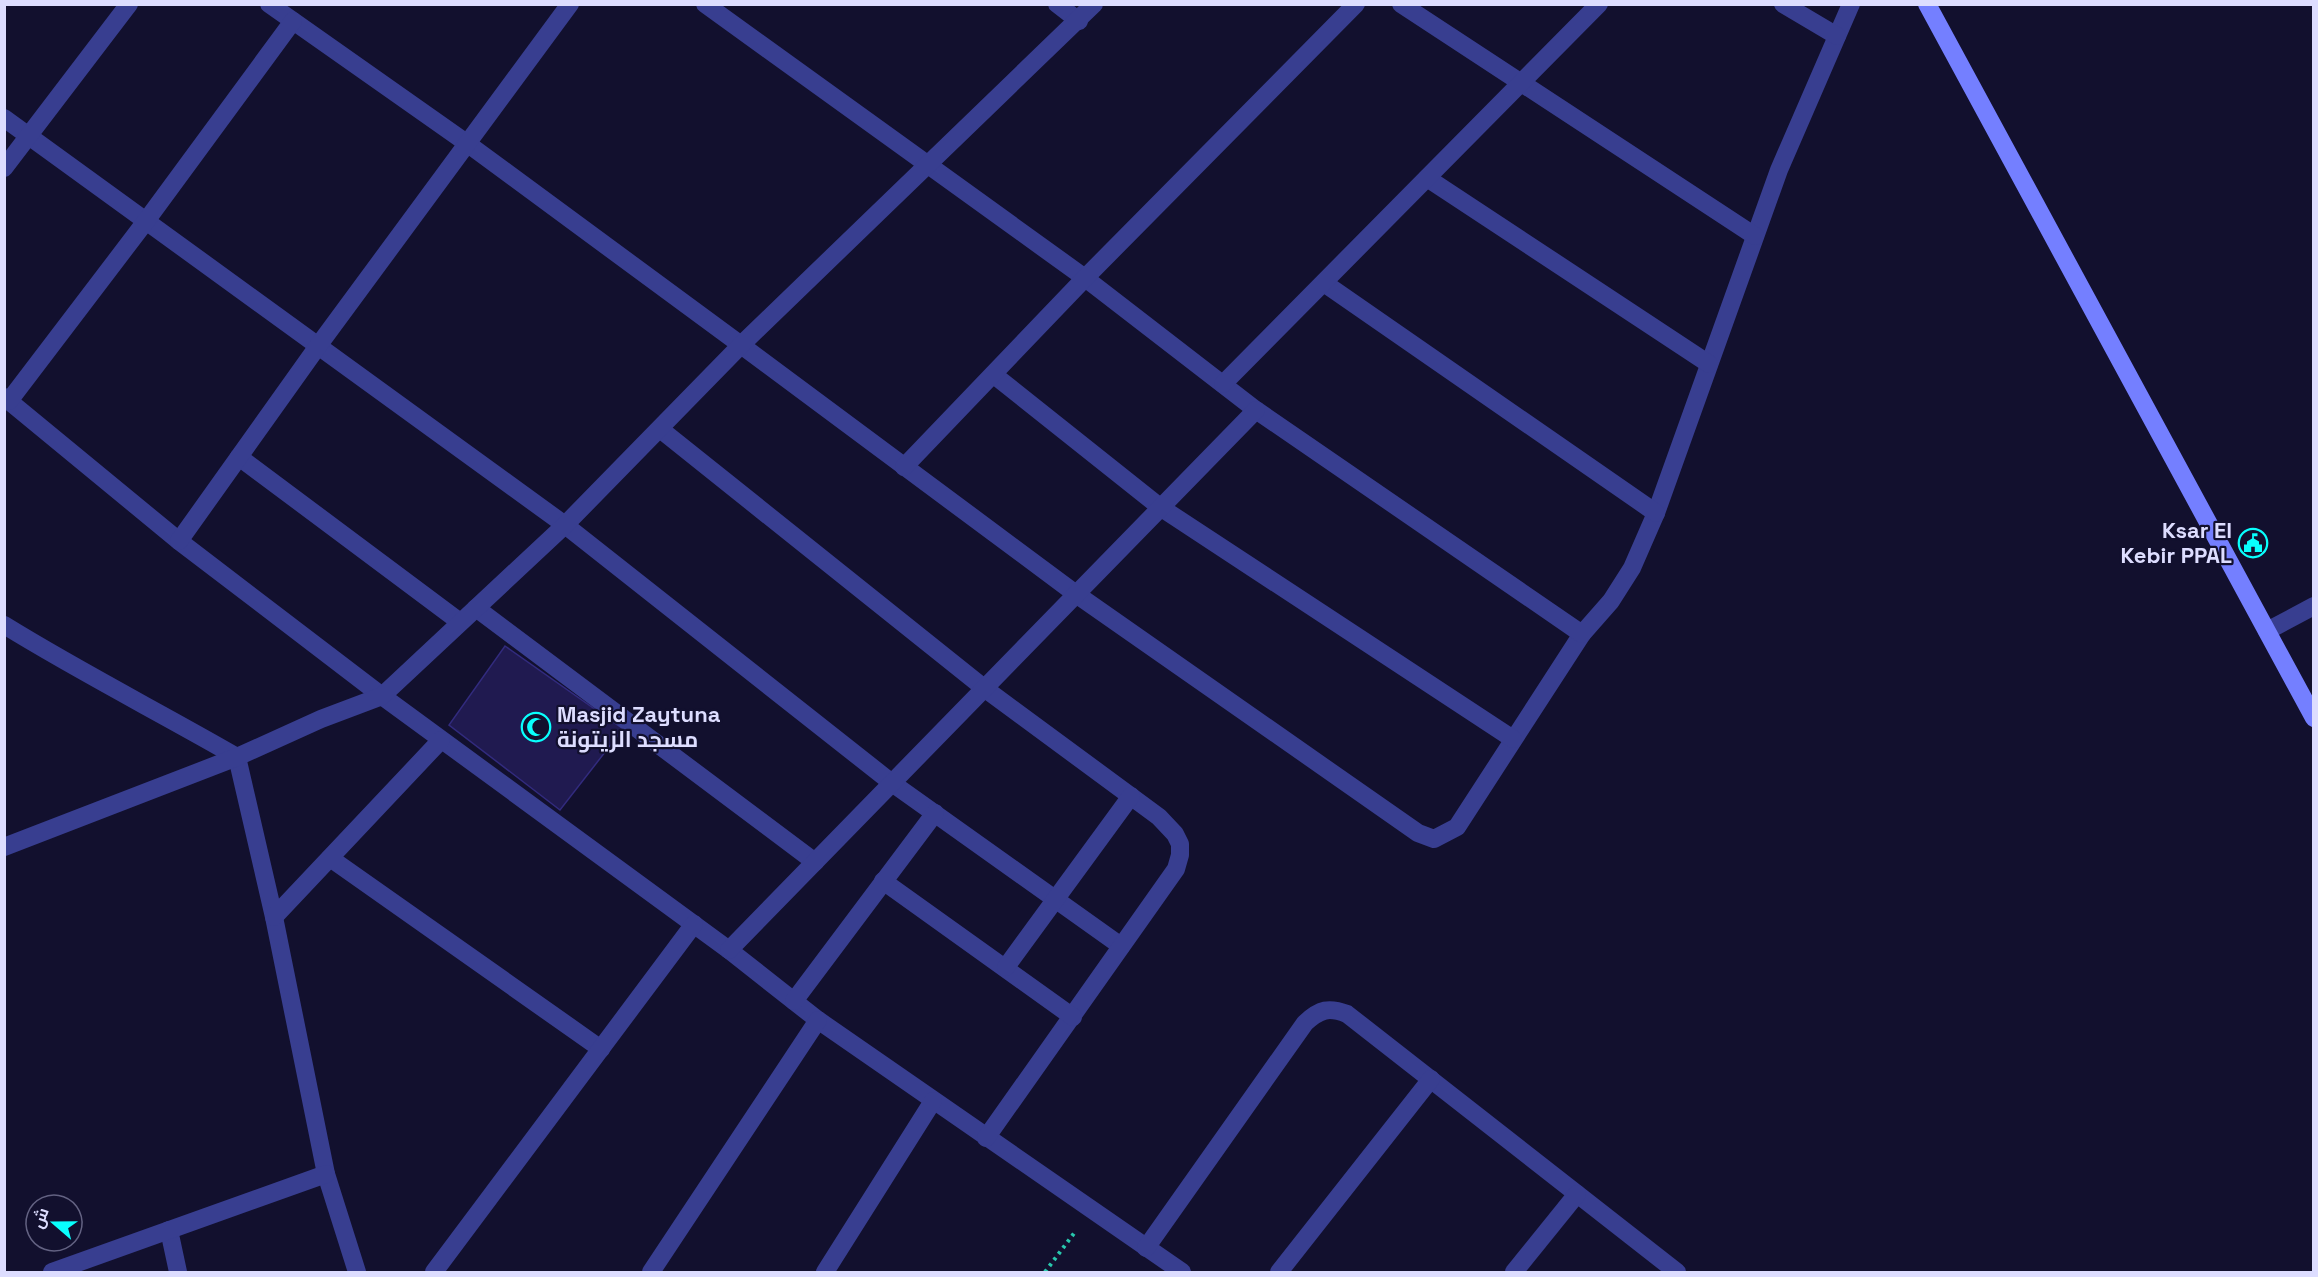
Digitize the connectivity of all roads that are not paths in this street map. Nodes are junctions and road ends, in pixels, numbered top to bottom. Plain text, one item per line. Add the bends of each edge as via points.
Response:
1 (129, 4) edge
2 (269, 4) edge
3 (570, 4) edge
4 (705, 4) edge
5 (1057, 4) edge
6 (1094, 4) edge
7 (1356, 4) edge
8 (1401, 4) edge
9 (1599, 4) edge
10 (1783, 4) edge
11 (1851, 4) edge
12 (1927, 4) edge
13 (293, 21) junction
14 (1079, 21) junction
15 (1837, 36) junction
16 (1520, 84) junction
17 (4, 118) edge
18 (30, 136) junction
19 (468, 144) junction
20 (928, 166) junction
21 (4, 168) edge
22 (1427, 178) junction
23 (146, 221) junction
24 (1755, 236) junction
25 (1085, 278) junction
26 (1324, 283) junction
27 (741, 345) junction
28 (318, 346) junction
29 (1709, 364) junction
30 (994, 375) junction
31 (1223, 384) junction
32 (7, 399) edge
33 (1256, 410) junction
34 (660, 429) junction
35 (239, 457) junction
36 (904, 467) junction
37 (1160, 507) junction
38 (1656, 513) junction
39 (565, 525) junction
40 (179, 541) junction
41 (1076, 594) junction
42 (2313, 606) edge
43 (476, 608) junction
44 (460, 622) junction
45 (4, 625) edge
46 (2267, 631) junction
47 (1582, 634) junction
48 (984, 688) junction
49 (382, 696) junction
50 (2313, 718) edge
51 (1513, 739) junction
52 (441, 740) junction
53 (237, 756) junction
54 (892, 783) junction
55 (1131, 795) junction
56 (935, 813) junction
57 (4, 847) edge
58 (330, 858) junction
59 (815, 862) junction
60 (883, 882) junction
61 (1055, 900) junction
62 (274, 917) junction
63 (694, 924) junction
64 (1121, 946) junction
65 (729, 950) junction
66 (1006, 967) junction
67 (794, 1001) junction
68 (1073, 1017) junction
69 (818, 1020) junction
70 (601, 1049) junction
71 (1431, 1079) junction
72 (933, 1101) junction
73 (986, 1138) junction
74 (326, 1174) junction
75 (1577, 1194) junction
76 (169, 1230) junction
77 (1146, 1248) junction
78 (52, 1272) edge
79 (178, 1272) edge
80 (357, 1272) edge
81 (434, 1272) edge
82 (651, 1272) edge
83 (825, 1272) edge
84 (1182, 1272) edge
85 (1279, 1272) edge
86 (1514, 1272) edge
87 (1677, 1272) edge

1 - 18 street
2 - 13 street
3 - 19 street
4 - 20 street
5 - 14 street
6 - 14 street
7 - 25 street
8 - 16 street
9 - 16 street
10 - 15 street
11 - 15 street
12 - 46 street
13 - 19 street
13 - 23 street
14 - 20 street
15 - 24 street
16 - 22 street
16 - 24 street
17 - 18 street
18 - 21 street
18 - 23 street
19 - 27 street
19 - 28 street
20 - 25 street
20 - 27 street
22 - 26 street
22 - 29 street
23 - 28 street
23 - 32 street
24 - 29 street
25 - 30 street
25 - 31 street
26 - 31 street
26 - 38 street
27 - 34 street
27 - 36 street
28 - 35 street
28 - 39 street
29 - 38 street
30 - 36 street
30 - 37 street
31 - 33 street
32 - 40 street
33 - 37 street
33 - 47 street
34 - 39 street
34 - 48 street
35 - 40 street
35 - 44 street
36 - 41 street
37 - 41 street
37 - 51 street
38 - 47 street via 1632,568 1611,601
39 - 43 street
39 - 54 street
40 - 49 street
41 - 48 street
41 - 51 street via 1418,833 1434,839 1458,827
42 - 46 street
43 - 44 street
43 - 59 street
44 - 49 street
45 - 53 street via 60,660
46 - 50 street
47 - 51 street
48 - 54 street
48 - 55 street
49 - 52 street
49 - 53 street
52 - 58 street
52 - 63 street
53 - 57 street
53 - 62 street
54 - 56 street
54 - 59 street
55 - 61 street
55 - 64 street via 1175,834 1180,855 1176,869
56 - 60 street
56 - 61 street
58 - 62 street
58 - 70 street
59 - 65 street
60 - 66 street
60 - 67 street
61 - 64 street
61 - 66 street
62 - 74 street
63 - 65 street
63 - 70 street
64 - 68 street
65 - 67 street
66 - 68 street
67 - 69 street
68 - 73 street
69 - 72 street
69 - 82 street
70 - 81 street
71 - 75 street
71 - 77 street via 1347,1014 1326,1008 1315,1013
71 - 85 street
72 - 73 street
72 - 83 street
73 - 77 street
74 - 76 street
74 - 80 street
75 - 86 street
75 - 87 street
76 - 78 street
76 - 79 street
77 - 84 street

